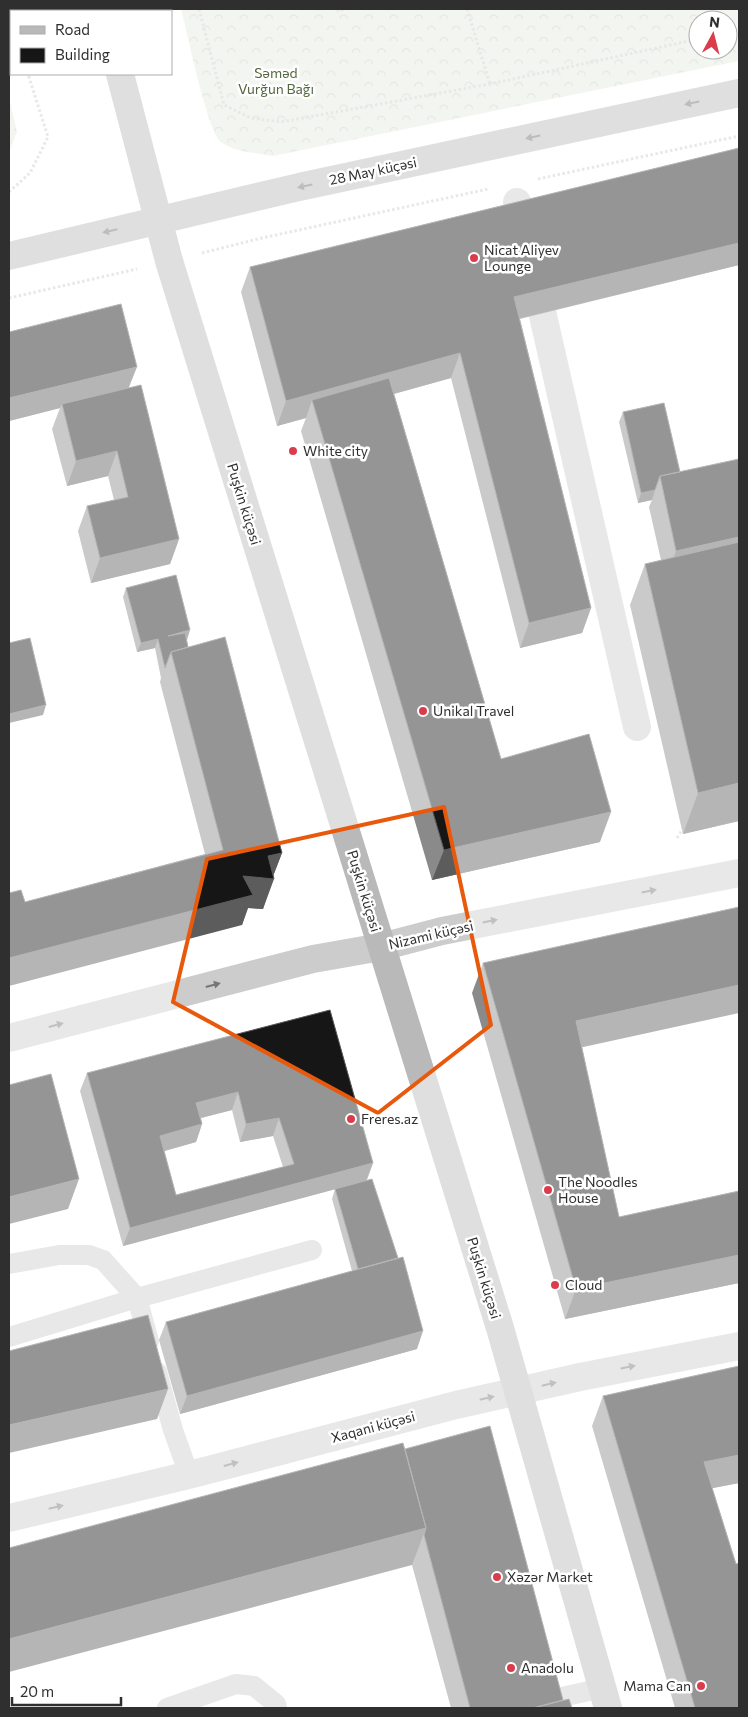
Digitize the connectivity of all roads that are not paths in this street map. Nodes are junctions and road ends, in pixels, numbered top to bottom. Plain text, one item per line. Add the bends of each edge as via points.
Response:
1 (120, 75) edge
2 (739, 93) edge
3 (506, 195) road end
4 (158, 220) junction
5 (9, 256) edge
6 (637, 727) dead end
7 (739, 873) edge
8 (381, 947) junction
9 (9, 1038) edge
10 (312, 1250) dead end
11 (9, 1264) edge
12 (137, 1298) junction
13 (9, 1337) edge
14 (739, 1346) edge
15 (517, 1391) junction
16 (189, 1475) junction
17 (9, 1518) edge
18 (605, 1698) edge
19 (544, 1701) edge
20 (167, 1708) edge
21 (277, 1708) edge

1 - 4 main road, Puşkin küçəsi
2 -> 4 main road, 28 May küçəsi
3 - 6 street
4 -> 5 main road, 28 May küçəsi
4 - 8 main road, Puşkin küçəsi
8 -> 7 street, Nizami küçəsi via 442,931
9 -> 8 street, Nizami küçəsi via 313,959
8 - 15 main road, Puşkin küçəsi
10 - 12 lane
11 - 12 lane via 89,1255 102,1260
12 - 13 lane
12 - 16 lane
15 -> 14 street, Xaqani küçəsi
16 -> 15 street, Xaqani küçəsi
15 - 18 main road, Puşkin küçəsi
17 -> 16 street, Xaqani küçəsi
18 - 19 lane
20 - 21 lane via 236,1684 254,1686

